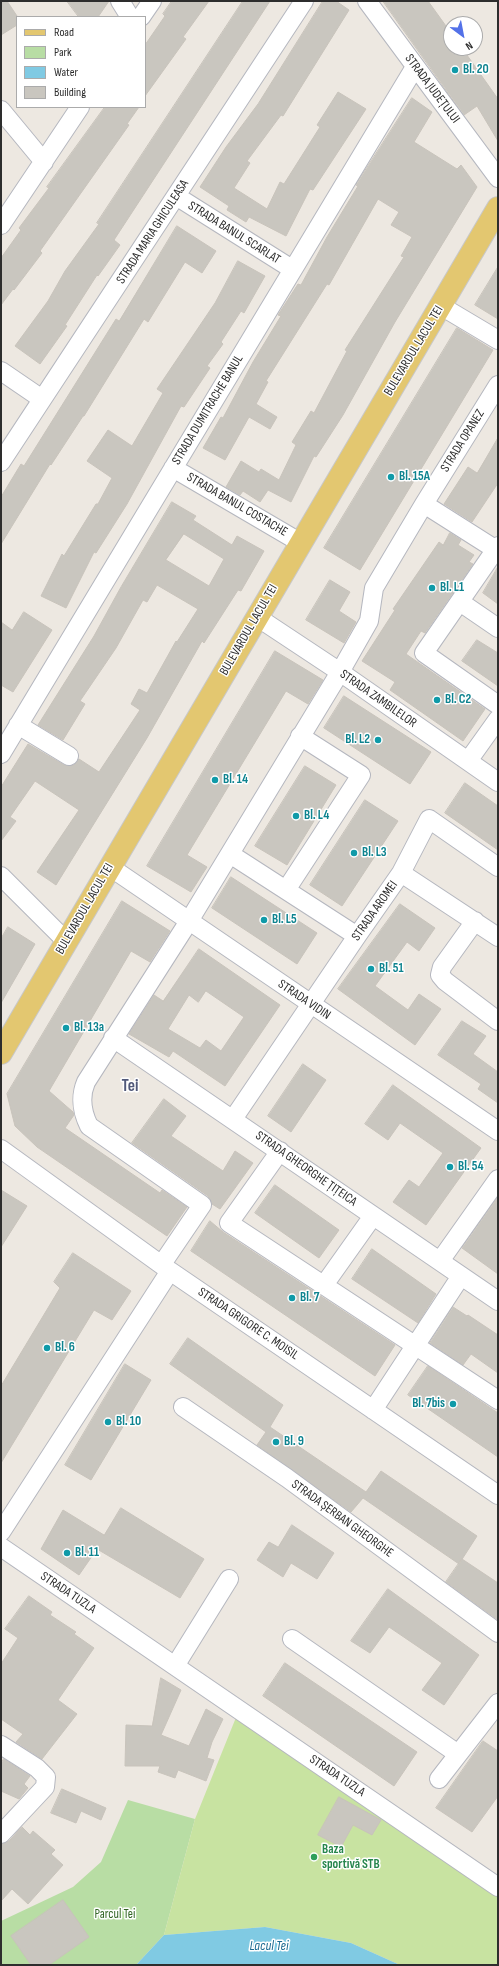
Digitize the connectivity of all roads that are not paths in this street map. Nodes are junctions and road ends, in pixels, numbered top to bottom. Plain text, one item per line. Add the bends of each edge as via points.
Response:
1 (120, 1) edge
2 (152, 1) edge
3 (304, 1) edge
4 (367, 1) edge
5 (129, 16) edge
6 (142, 16) edge
7 (416, 67) junction
8 (79, 108) edge
9 (1, 110) edge
10 (44, 162) junction
11 (498, 178) edge
12 (176, 196) junction
13 (498, 208) edge
14 (1, 225) edge
15 (292, 269) junction
16 (441, 306) junction
17 (498, 340) edge
18 (1, 371) edge
19 (498, 385) edge
20 (42, 399) junction
21 (1, 462) edge
22 (173, 468) junction
23 (424, 504) junction
24 (301, 543) junction
25 (497, 549) edge
26 (460, 602) junction
27 (257, 617) junction
28 (498, 628) edge
29 (340, 672) junction
30 (498, 705) edge
31 (498, 719) edge
32 (18, 724) junction
33 (300, 736) junction
34 (1, 754) edge
35 (69, 756) dead end
36 (468, 761) junction
37 (498, 782) edge
38 (230, 854) junction
39 (110, 867) junction
40 (498, 867) edge
41 (402, 873) junction
42 (1, 876) edge
43 (286, 890) junction
44 (189, 921) junction
45 (474, 921) junction
46 (357, 936) junction
47 (498, 937) edge
48 (66, 941) junction
49 (311, 1005) junction
50 (498, 1021) edge
51 (113, 1038) junction
52 (1, 1053) edge
53 (234, 1119) junction
54 (498, 1131) edge
55 (1, 1149) edge
56 (280, 1151) junction
57 (498, 1179) edge
58 (373, 1216) junction
59 (440, 1261) junction
60 (166, 1268) junction
61 (461, 1276) junction
62 (324, 1285) junction
63 (498, 1301) edge
64 (415, 1345) junction
65 (498, 1400) edge
66 (183, 1407) dead end
67 (373, 1410) junction
68 (498, 1495) edge
69 (1, 1532) edge
70 (1, 1547) edge
71 (229, 1579) dead end
72 (498, 1633) edge
73 (292, 1640) dead end
74 (175, 1666) junction
75 (498, 1703) edge
76 (492, 1722) edge
77 (1, 1745) edge
78 (458, 1754) junction
79 (439, 1778) dead end
80 (1, 1834) edge
81 (498, 1887) edge

1 - 5 street
2 - 6 street
3 - 12 street, STRADA MARIA GHICULEASA
4 - 7 street, STRADA JUDEȚULUI
7 - 11 street, STRADA JUDEȚULUI
7 - 15 street, STRADA DUMITRACHE BANUL
8 - 10 street
9 - 10 street
10 - 14 street
12 - 15 street, STRADA BANUL SCARLAT
12 - 20 street, STRADA MARIA GHICULEASA
13 - 16 main road, BULEVARDUL LACUL TEI
15 - 22 street, STRADA DUMITRACHE BANUL
16 - 17 street
16 - 24 main road, BULEVARDUL LACUL TEI
18 - 20 street
19 - 23 street, STRADA OPANEZ
20 - 21 street, STRADA MARIA GHICULEASA
22 - 24 street, STRADA BANUL COSTACHE
22 - 32 street, STRADA DUMITRACHE BANUL
23 - 25 street
23 - 29 street, STRADA OPANEZ via 374,588 369,620
24 - 27 main road, BULEVARDUL LACUL TEI
25 - 26 street
26 - 28 street
26 - 30 street via 424,654
27 - 29 street, STRADA ZAMBILELOR
27 - 39 main road, BULEVARDUL LACUL TEI
29 - 33 street, STRADA OPANEZ
29 - 36 street, STRADA ZAMBILELOR
31 - 36 street
32 - 34 street, STRADA DUMITRACHE BANUL
32 - 35 street
33 - 38 street, STRADA OPANEZ
33 - 43 street via 361,775
36 - 37 street, STRADA ZAMBILELOR
38 - 43 street
38 - 44 street, STRADA OPANEZ
39 - 44 street, STRADA VIDIN
39 - 48 main road, BULEVARDUL LACUL TEI
40 - 41 street via 429,819
41 - 45 street, STRADA AROMEI
41 - 46 street, STRADA AROMEI
42 - 48 street
43 - 46 street
44 - 49 street, STRADA VIDIN
44 - 51 street, STRADA OPANEZ
45 - 47 street, STRADA AROMEI
45 - 50 street via 442,967 440,975
46 - 49 street, STRADA AROMEI
48 - 52 main road, BULEVARDUL LACUL TEI
49 - 53 street, STRADA AROMEI
49 - 54 street, STRADA VIDIN
51 - 53 street, STRADA GHEORGHE ȚIȚEICA
51 - 60 street, STRADA OPANEZ via 83,1089 85,1120 88,1126 202,1205
53 - 56 street, STRADA GHEORGHE ȚIȚEICA
55 - 60 street, STRADA GRIGORE C. MOISIL
56 - 58 street, STRADA GHEORGHE ȚIȚEICA
56 - 62 street via 229,1222
57 - 59 street
58 - 59 street, STRADA GHEORGHE ȚIȚEICA
58 - 62 street
59 - 61 street, STRADA GHEORGHE ȚIȚEICA
60 - 67 street, STRADA GRIGORE C. MOISIL
60 - 69 street
61 - 63 street, STRADA GHEORGHE ȚIȚEICA
61 - 64 street
62 - 64 street
64 - 65 street
64 - 67 street
66 - 72 street, STRADA ȘERBAN GHEORGHE via 287,1478
67 - 68 street, STRADA GRIGORE C. MOISIL
70 - 74 street, STRADA TUZLA
71 - 74 street
73 - 78 street
74 - 81 street, STRADA TUZLA
75 - 76 street
76 - 78 street
77 - 80 street via 37,1768 46,1777 45,1787
78 - 79 street

